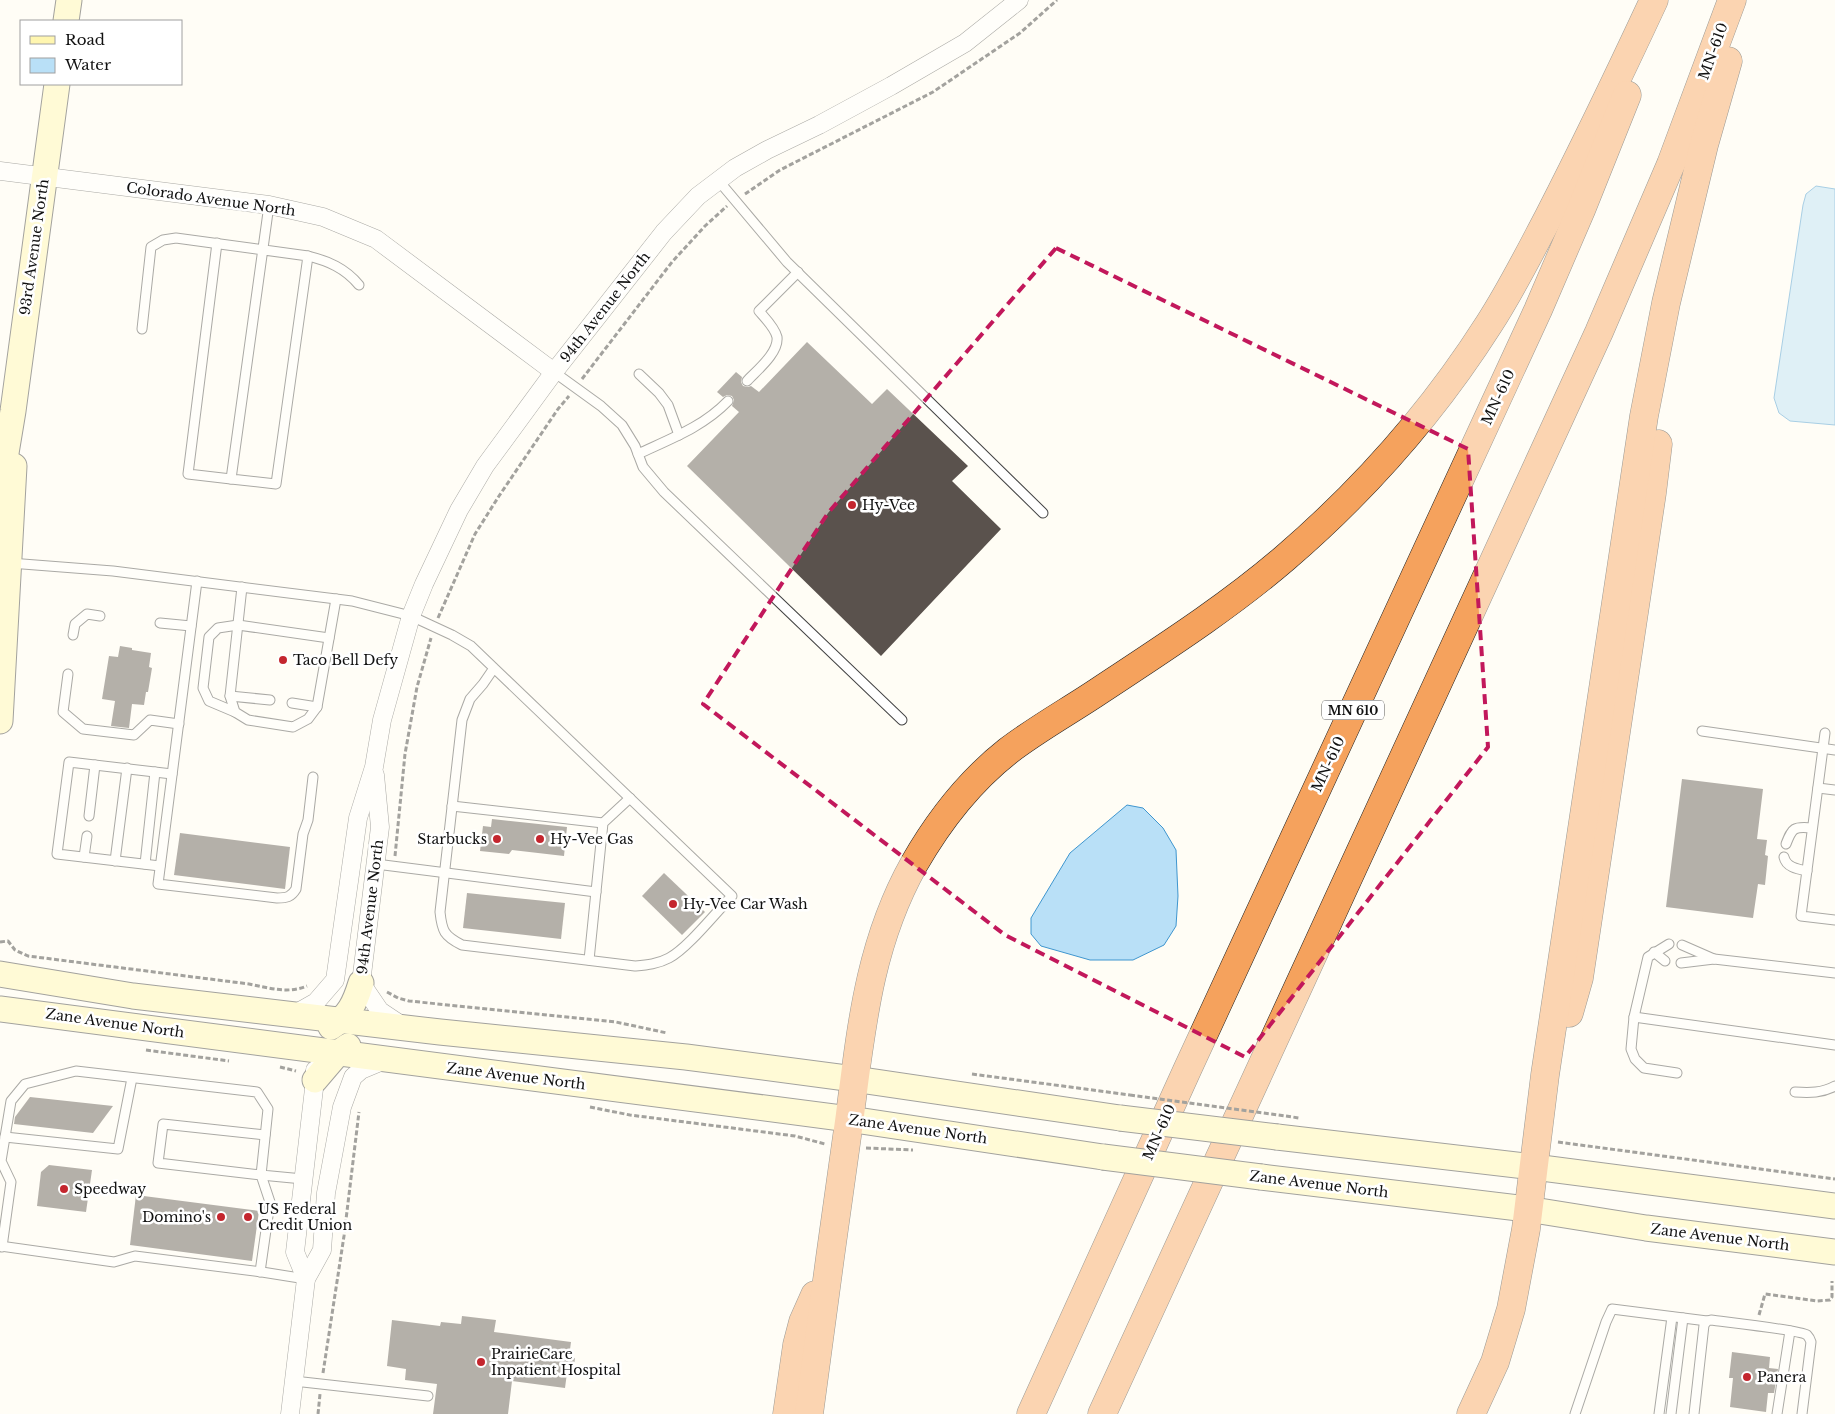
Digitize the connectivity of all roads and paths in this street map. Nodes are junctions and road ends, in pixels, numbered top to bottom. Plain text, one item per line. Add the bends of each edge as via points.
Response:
1 (69, 0) edge
2 (1019, 0) edge
3 (1654, 0) edge
4 (1663, 0) edge
5 (1732, 0) edge
6 (1747, 0) edge
7 (66, 20) edge
8 (57, 85) edge
9 (0, 171) edge
10 (43, 177) junction
11 (718, 180) junction
12 (268, 205) junction
13 (217, 243) junction
14 (263, 249) junction
15 (308, 256) junction
16 (798, 272) junction
17 (358, 285) dead end
18 (142, 329) dead end
19 (554, 372) junction
20 (639, 374) dead end
21 (746, 381) dead end
22 (728, 401) dead end
23 (13, 411) junction
24 (679, 435) junction
25 (638, 454) junction
26 (232, 478) junction
27 (0, 488) edge
28 (1043, 513) dead end
29 (9, 563) junction
30 (197, 581) junction
31 (242, 587) junction
32 (336, 599) junction
33 (100, 616) dead end
34 (411, 616) junction
35 (160, 622) dead end
36 (238, 625) junction
37 (191, 626) junction
38 (73, 635) dead end
39 (329, 638) junction
40 (494, 668) junction
41 (68, 674) dead end
42 (230, 696) junction
43 (270, 700) dead end
44 (292, 703) dead end
45 (317, 707) junction
46 (235, 712) junction
47 (902, 720) dead end
48 (0, 721) edge
49 (179, 724) junction
50 (1702, 731) dead end
51 (1825, 733) dead end
52 (1823, 748) junction
53 (1835, 750) edge
54 (95, 765) junction
55 (374, 767) junction
56 (126, 768) junction
57 (156, 772) junction
58 (172, 774) junction
59 (313, 777) dead end
60 (1818, 788) junction
61 (1835, 790) edge
62 (630, 798) junction
63 (452, 806) junction
64 (89, 816) dead end
65 (603, 823) junction
66 (1812, 828) junction
67 (87, 836) dead end
68 (1786, 844) dead end
69 (1784, 856) dead end
70 (84, 857) junction
71 (116, 861) junction
72 (145, 864) junction
73 (376, 864) junction
74 (160, 866) junction
75 (1806, 871) junction
76 (446, 873) junction
77 (596, 892) junction
78 (1835, 920) edge
79 (0, 942) edge
80 (1669, 944) dead end
81 (1682, 945) dead end
82 (1654, 952) junction
83 (1714, 959) junction
84 (589, 960) junction
85 (1665, 961) dead end
86 (1681, 963) dead end
87 (1835, 973) edge
88 (0, 974) edge
89 (371, 984) junction
90 (308, 985) dead end
91 (0, 1009) edge
92 (293, 1015) junction
93 (1634, 1017) junction
94 (342, 1020) junction
95 (406, 1027) junction
96 (148, 1028) junction
97 (1835, 1045) edge
98 (678, 1046) junction
99 (306, 1049) junction
100 (338, 1053) junction
101 (387, 1059) junction
102 (962, 1073) dead end
103 (1677, 1073) dead end
104 (132, 1078) junction
105 (854, 1079) junction
106 (315, 1080) junction
107 (1835, 1086) edge
108 (1795, 1092) dead end
109 (360, 1102) dead end
110 (1125, 1106) junction
111 (1305, 1118) dead end
112 (849, 1119) junction
113 (1281, 1126) junction
114 (266, 1135) junction
115 (5, 1136) junction
116 (1537, 1138) junction
117 (1534, 1167) junction
118 (261, 1176) junction
119 (1835, 1179) edge
120 (303, 1180) junction
121 (1835, 1206) edge
122 (1527, 1209) junction
123 (1, 1246) edge
124 (1835, 1252) edge
125 (260, 1272) junction
126 (828, 1272) junction
127 (306, 1279) junction
128 (1832, 1282) dead end
129 (1672, 1317) junction
130 (1683, 1318) junction
131 (1707, 1321) junction
132 (1756, 1326) junction
133 (1790, 1331) junction
134 (323, 1376) dead end
135 (294, 1381) junction
136 (320, 1392) dead end
137 (428, 1396) dead end
138 (290, 1414) edge
139 (318, 1414) edge
140 (787, 1414) edge
141 (809, 1414) edge
142 (1030, 1414) edge
143 (1102, 1414) edge
144 (1471, 1414) edge
145 (1575, 1414) edge
146 (1659, 1414) edge
147 (1671, 1414) edge
148 (1694, 1414) edge
149 (1777, 1414) edge
150 (1802, 1414) edge

1 - 7 main road
2 - 11 street, 94th Avenue North via 965,42 926,66 767,150
3 - 105 highway via 1583,150 1516,278 1472,350 1409,433 1346,503 1267,573 1199,624 1006,753 962,796 944,819 913,866 878,945 863,1012
4 - 142 highway, MN-610 / MN 610 via 1542,302
5 - 143 highway, MN-610 via 1670,164 1603,323
6 - 116 highway via 1720,84 1666,303 1666,350 1655,470 1579,978 1545,1075
8 - 10 main road, 93rd Avenue North
9 - 10 street, Colorado Avenue North
10 - 12 street, Colorado Avenue North
10 - 23 main road, 93rd Avenue North
11 - 16 lane
11 - 19 street, 94th Avenue North via 664,232
12 - 14 lane
12 - 19 street, Colorado Avenue North via 323,217 376,239
13 - 14 lane
13 - 18 lane via 176,238 163,240 151,247
13 - 26 lane via 188,474
14 - 15 lane
14 - 26 lane
15 - 17 lane via 339,267
15 - 26 lane via 276,484
16 - 21 lane via 759,311 777,337 776,346
16 - 28 lane
19 - 25 lane via 602,406 622,425
19 - 34 street, 94th Avenue North via 485,466
20 - 24 lane via 668,405
22 - 24 lane via 708,419
23 - 27 main road, 93rd Avenue North
23 - 29 main road, 93rd Avenue North via 14,473
24 - 25 lane
25 - 47 lane via 643,466 664,492
29 - 30 lane
29 - 48 main road, 93rd Avenue North
30 - 31 lane
30 - 37 lane
31 - 32 lane
31 - 36 lane
32 - 34 lane
32 - 39 lane
33 - 38 lane via 87,614 75,624
34 - 40 lane via 452,634 471,646
34 - 55 street, 94th Avenue North via 382,720
35 - 37 lane
36 - 39 lane
36 - 42 lane
36 - 46 lane via 218,628 209,638 203,688 209,701
37 - 49 lane
39 - 45 lane
40 - 62 lane
40 - 63 lane via 470,699 462,720
41 - 49 lane via 63,712 83,729 134,735 150,720
42 - 43 lane
42 - 46 lane
44 - 45 lane
45 - 46 lane via 308,719 293,727 248,720
49 - 58 lane
50 - 52 lane
51 - 52 lane
52 - 53 lane
52 - 60 lane
54 - 56 lane
54 - 64 lane
54 - 70 lane via 69,762 58,845 57,854
55 - 73 street, 94th Avenue North via 380,827
55 - 92 street, 94th Avenue North via 358,818 334,980 316,1002
56 - 57 lane
56 - 71 lane
57 - 58 lane
57 - 72 lane
58 - 74 lane
59 - 74 lane via 296,889 287,898 158,884
60 - 61 lane
60 - 66 lane
62 - 65 lane
62 - 84 lane via 732,896 669,958 635,966
63 - 65 lane
63 - 76 lane
65 - 77 lane
66 - 68 lane via 1795,828
66 - 75 lane
67 - 70 lane
69 - 75 lane via 1790,866
70 - 71 lane
71 - 72 lane
72 - 74 lane
73 - 76 lane
73 - 89 street, 94th Avenue North
75 - 78 lane via 1801,916
76 - 77 lane
76 - 84 lane via 440,912 442,929 450,939 462,945
77 - 84 lane
79 - 90 path via 8,941 15,950 28,956 282,991
80 - 82 lane
81 - 83 lane
82 - 85 lane
82 - 93 lane via 1648,956
83 - 86 lane
83 - 87 lane
88 - 92 main road, Zane Avenue North via 133,996
89 - 94 main road
89 - 95 street, 94th Avenue North via 380,1012
89 - 98 path via 409,1001 616,1022
91 - 96 main road, Zane Avenue North
92 - 94 main road, Zane Avenue North
93 - 97 lane
93 - 103 lane via 1631,1048 1635,1059 1644,1068
94 - 95 main road, Zane Avenue North
94 - 96 main road via 313,1033 213,1024
95 - 98 main road, Zane Avenue North
96 - 99 main road, Zane Avenue North
98 - 100 main road via 533,1054 387,1041 362,1042
98 - 105 main road, Zane Avenue North
99 - 100 main road, Zane Avenue North
99 - 106 street via 314,1059
100 - 101 main road, Zane Avenue North
100 - 106 main road
101 - 112 main road, Zane Avenue North
101 - 127 street via 361,1070 348,1086 326,1193 322,1250
102 - 110 path
104 - 114 lane via 257,1092 268,1109
104 - 115 lane via 76,1071 25,1084 11,1101
104 - 115 lane via 118,1148
105 - 110 main road, Zane Avenue North
105 - 112 highway
106 - 120 street
107 - 108 lane via 1813,1093
109 - 134 path
110 - 113 main road, Zane Avenue North, bridge
110 - 113 path, bridge
111 - 113 path
112 - 122 main road, Zane Avenue North, bridge via 1104,1157
112 - 126 highway
113 - 117 main road, Zane Avenue North
114 - 118 lane
114 - 118 lane via 163,1124 158,1163
115 - 123 lane via 1,1161 11,1182
116 - 117 highway
116 - 119 path
117 - 121 main road, Zane Avenue North
117 - 122 highway
118 - 120 lane
118 - 125 lane via 270,1202
120 - 127 street via 295,1252
122 - 124 main road, Zane Avenue North
122 - 144 highway via 1518,1277 1506,1330
123 - 125 lane via 114,1262 135,1256
125 - 127 lane
126 - 140 highway via 803,1322
126 - 141 highway
127 - 135 street
128 - 132 path via 1830,1300 1765,1294
129 - 130 lane
129 - 145 lane via 1612,1310
129 - 146 lane
130 - 131 lane
130 - 147 lane
131 - 132 lane
131 - 148 lane
132 - 133 lane
133 - 149 lane
133 - 150 lane via 1809,1336 1811,1342
135 - 137 lane
135 - 138 street
136 - 139 path

